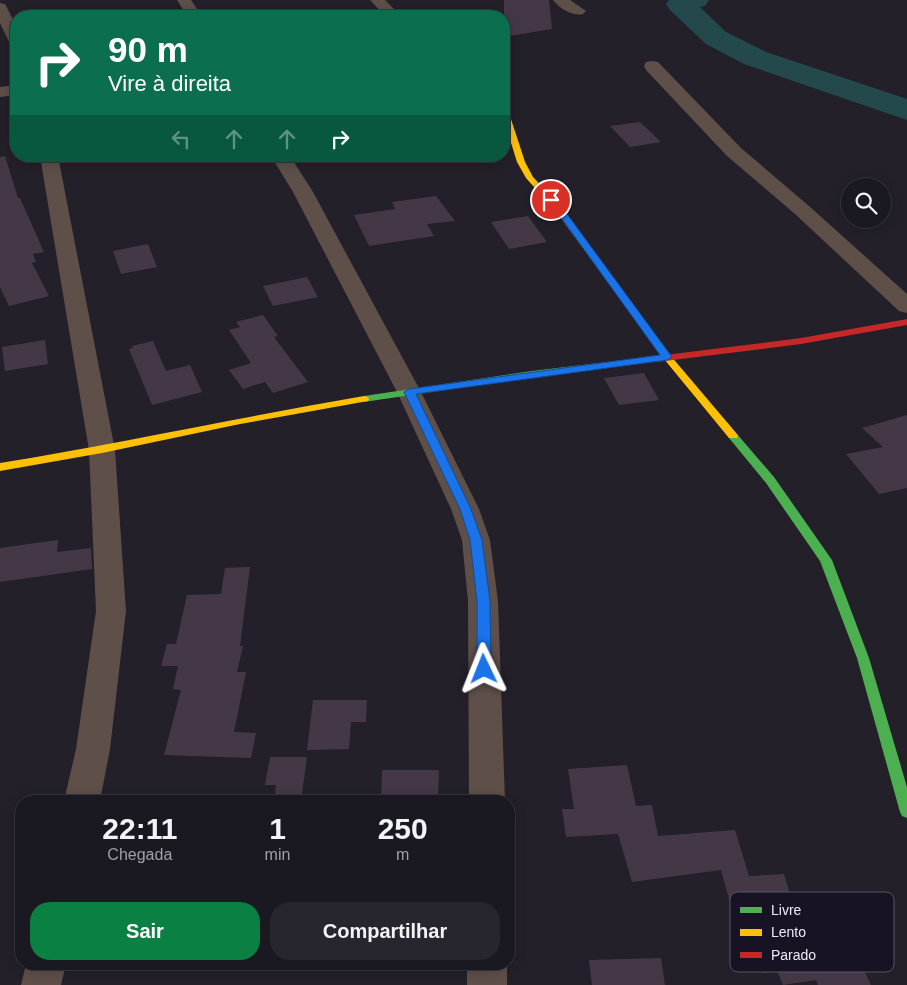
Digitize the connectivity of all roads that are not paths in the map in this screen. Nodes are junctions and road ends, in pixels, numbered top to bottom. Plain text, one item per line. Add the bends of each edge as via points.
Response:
1 (377, 0) edge
2 (560, 0) edge
3 (0, 7) edge
4 (387, 10) edge
5 (578, 11) dead end
6 (10, 28) edge
7 (652, 66) dead end
8 (510, 128) edge
9 (50, 162) edge
10 (284, 162) edge
11 (907, 306) edge
12 (907, 322) edge
13 (667, 357) junction
14 (409, 392) junction
15 (102, 450) junction
16 (0, 467) edge
17 (83, 795) edge
18 (487, 795) edge
19 (907, 812) edge
20 (45, 970) edge
21 (487, 970) edge
22 (42, 985) edge
23 (487, 985) edge

1 - 4 street
2 - 5 street
3 - 6 street
7 - 11 street via 734,152
8 - 13 street via 530,178 561,212
9 - 15 street
10 - 14 street
12 - 13 street via 802,341
13 - 14 street
13 - 19 street via 770,480 826,560 863,658
14 - 15 street via 240,421
14 - 18 street via 466,509 476,540 483,601
15 - 16 street
15 - 17 street via 111,612 93,749
20 - 22 street
21 - 23 street

